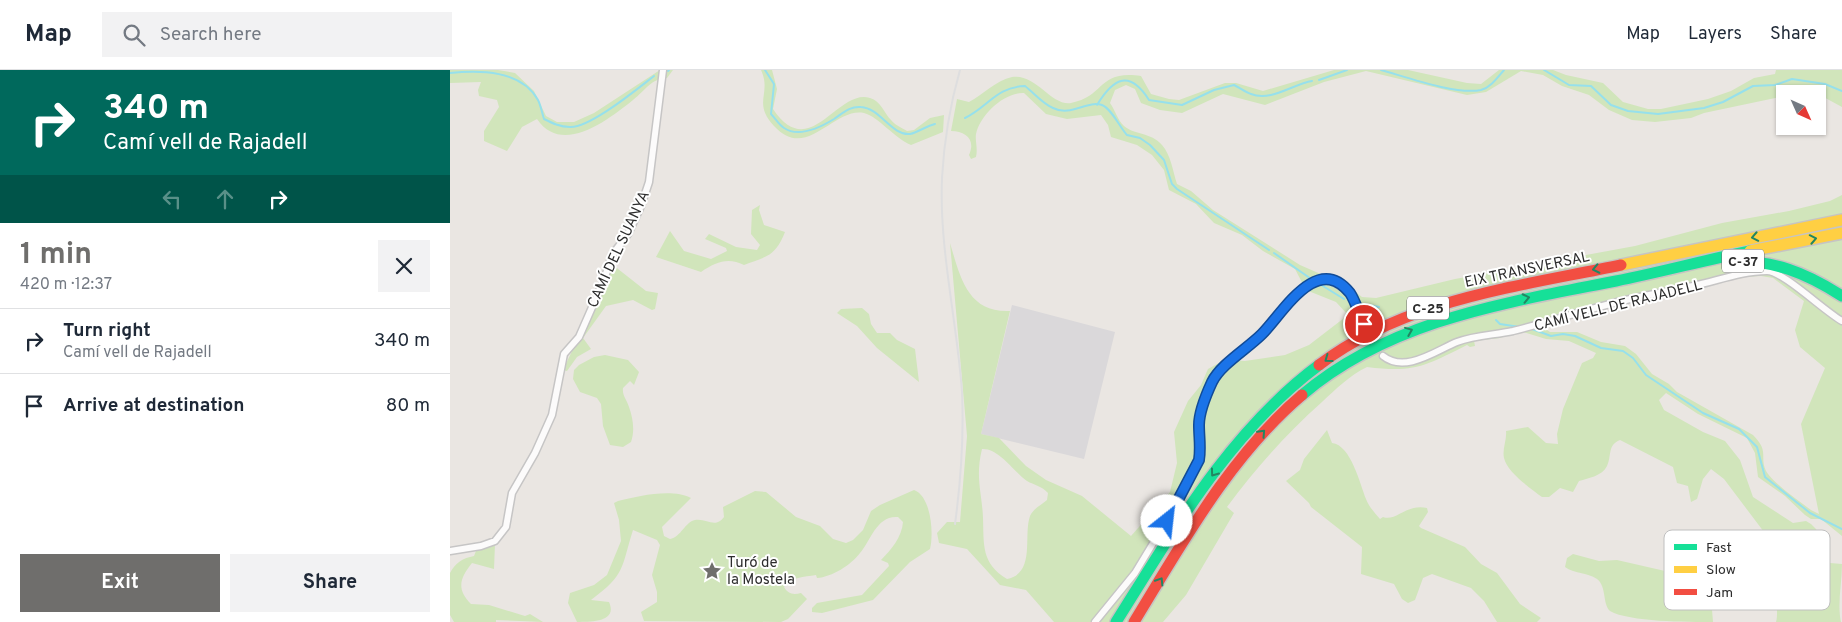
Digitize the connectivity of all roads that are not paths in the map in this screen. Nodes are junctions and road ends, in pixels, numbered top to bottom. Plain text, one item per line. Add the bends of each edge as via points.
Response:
1 (662, 70) edge
2 (1842, 215) edge
3 (1842, 220) edge
4 (1803, 228) junction
5 (1842, 233) edge
6 (1663, 272) junction
7 (1842, 296) edge
8 (1842, 321) edge
9 (1364, 324) dead end
10 (1384, 356) dead end
11 (450, 550) edge
12 (1095, 622) edge
13 (1116, 622) edge
14 (1134, 622) edge

1 - 11 street, CAMÍ DEL SUANYA via 649,182 641,206 628,234 612,255 579,337 564,354 552,415 512,493 506,527 495,541
2 - 4 highway
3 - 4 highway, EIX TRANSVERSAL / C-25
4 -> 13 highway, EIX TRANSVERSAL / C-25 via 1433,306 1382,326 1346,345 1274,401 1243,435 1213,473
6 -> 5 highway, EIX TRANSVERSAL / C-25
6 - 7 highway, C-37 via 1739,261 1776,263 1800,271
14 -> 6 highway, EIX TRANSVERSAL / C-25 via 1254,442 1311,387 1355,357 1438,319 1478,308
8 - 10 street, CAMÍ VELL DE RAJADELL via 1768,271 1740,274 1632,298 1511,331 1477,336 1431,356 1408,361 1388,360
9 - 12 street via 1347,290 1330,280 1319,280 1303,288 1262,334 1219,371 1202,407 1199,460 1184,492 1135,572

